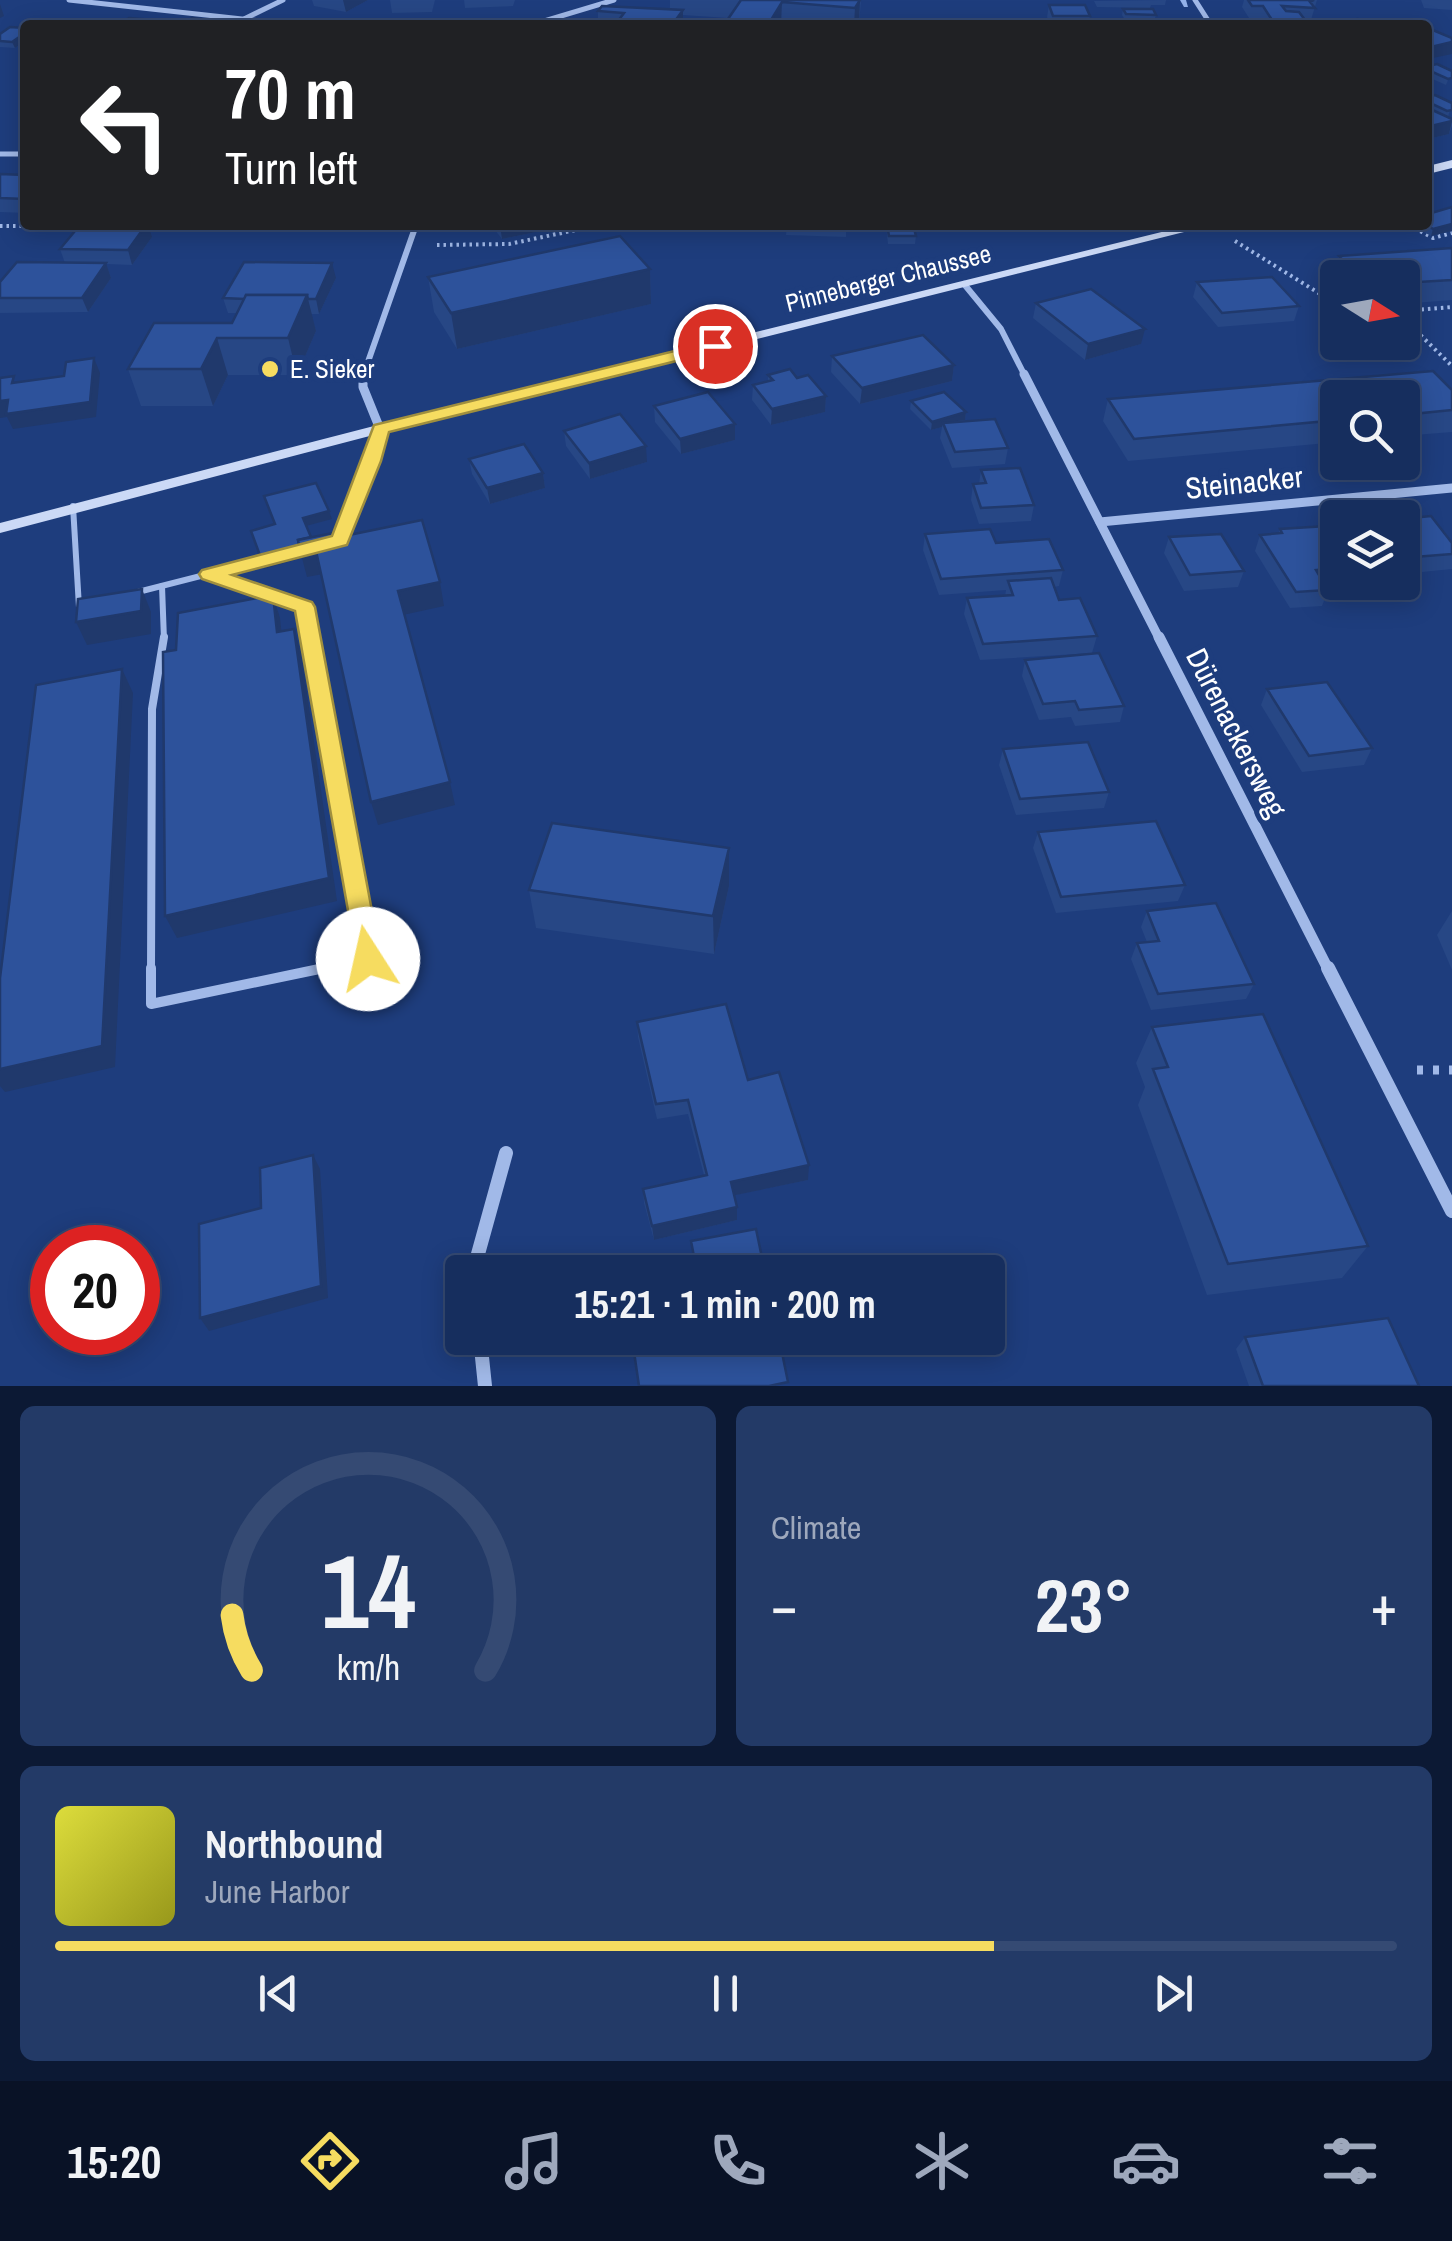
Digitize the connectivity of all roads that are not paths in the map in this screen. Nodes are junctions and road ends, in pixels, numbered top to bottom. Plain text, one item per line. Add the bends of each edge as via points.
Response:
1 (69, 0) edge
2 (283, 0) edge
3 (614, 0) edge
4 (596, 6) junction
5 (606, 10) edge
6 (244, 19) junction
7 (253, 20) edge
8 (548, 20) edge
9 (414, 230) edge
10 (1185, 230) edge
11 (964, 284) junction
12 (380, 429) junction
13 (1452, 488) edge
14 (73, 506) junction
15 (1100, 522) junction
16 (0, 528) edge
17 (340, 540) edge
18 (284, 555) edge
19 (209, 574) junction
20 (162, 586) junction
21 (129, 595) edge
22 (96, 604) edge
23 (506, 1153) dead end
24 (1452, 1211) edge
25 (478, 1255) edge
26 (482, 1355) edge
27 (485, 1386) edge

1 - 6 street
2 - 6 street
3 - 4 street
4 - 5 lane
4 - 8 street
6 - 7 street
9 - 12 street via 362,370
10 - 11 main road, Pinneberger Chaussee
11 - 12 main road, Pinneberger Chaussee
11 - 15 street, Dürenackersweg via 1001,329
12 - 14 main road, Pinneberger Chaussee
12 - 17 lane
13 - 15 street, Steinacker
14 - 16 main road, Pinneberger Chaussee
14 - 22 lane via 79,608
15 - 24 street, Dürenackersweg
18 - 19 lane
19 - 20 lane
19 - 20 lane via 304,607 368,959 150,1004 152,709 164,651
20 - 21 lane
23 - 25 street
26 - 27 street

